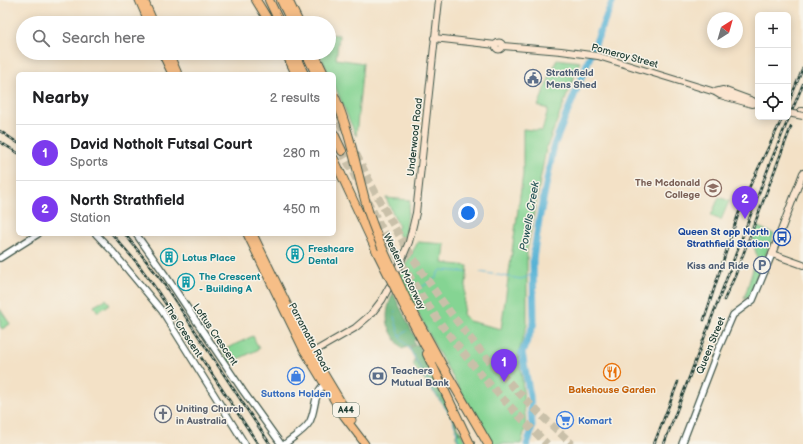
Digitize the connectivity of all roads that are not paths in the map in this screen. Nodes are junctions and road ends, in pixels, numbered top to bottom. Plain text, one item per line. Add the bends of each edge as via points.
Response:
1 (139, 0) edge
2 (144, 0) edge
3 (256, 0) edge
4 (259, 0) edge
5 (270, 0) edge
6 (281, 0) edge
7 (288, 0) edge
8 (438, 0) edge
9 (146, 16) edge
10 (151, 16) edge
11 (266, 16) edge
12 (267, 16) edge
13 (277, 16) edge
14 (289, 16) edge
15 (296, 16) edge
16 (434, 38) junction
17 (165, 60) edge
18 (172, 60) edge
19 (289, 60) edge
20 (297, 60) edge
21 (309, 60) edge
22 (317, 60) edge
23 (171, 72) edge
24 (177, 72) edge
25 (295, 72) edge
26 (303, 72) edge
27 (315, 72) edge
28 (323, 72) edge
29 (336, 100) edge
30 (755, 104) edge
31 (791, 110) edge
32 (791, 113) edge
33 (803, 113) edge
34 (336, 138) tunnel mouth
35 (342, 151) tunnel mouth
36 (336, 163) edge
37 (803, 173) edge
38 (35, 236) edge
39 (98, 236) edge
40 (137, 236) edge
41 (249, 236) edge
42 (254, 236) edge
43 (775, 245) junction
44 (772, 253) junction
45 (780, 254) junction
46 (0, 258) edge
47 (803, 265) edge
48 (396, 273) dead end
49 (389, 287) dead end
50 (405, 302) junction
51 (424, 344) junction
52 (309, 355) junction
53 (324, 385) junction
54 (245, 444) edge
55 (281, 444) edge
56 (285, 444) edge
57 (365, 444) edge
58 (371, 444) edge
59 (470, 444) edge
60 (483, 444) edge
61 (488, 444) edge
62 (682, 444) edge

1 - 9 highway
2 - 10 highway
3 - 11 highway
4 - 12 highway
5 - 13 highway
6 - 14 highway
7 - 15 highway
8 - 16 main road, Underwood Road
16 - 30 main road, Pomeroy Street via 496,45 500,42 503,46 595,56
16 - 48 main road, Underwood Road via 416,213 410,242
17 - 23 highway
18 - 24 highway
19 - 25 highway
20 - 26 highway
21 - 27 highway
22 - 28 highway
29 - 50 highway, Western Motorway, bridge via 346,124 376,235
31 - 33 main road
32 - 33 main road, bridge
34 - 35 highway
36 - 50 highway, Western Motorway, bridge via 378,254
37 - 43 main road, Queen Street
38 - 46 street
39 - 54 street, The Crescent via 162,311
40 - 55 street, Loftus Crescent
41 - 52 highway, Parramatta Road / A44
42 - 52 highway, Parramatta Road / A44
43 - 44 main road, Queen Street
43 - 45 main road
44 - 45 main road
44 - 47 main road
44 - 62 street, Queen Street via 753,300 734,313 730,321
45 - 47 main road
49 - 52 main road via 371,315 355,328
50 - 51 highway, Western Motorway
50 - 61 highway, Western Motorway
51 - 59 highway
51 - 60 highway, Western Motorway
52 - 53 highway, Parramatta Road / A44
52 - 58 highway, Parramatta Road / A44
53 - 56 street via 321,387 310,422
53 - 57 highway, Parramatta Road / A44

